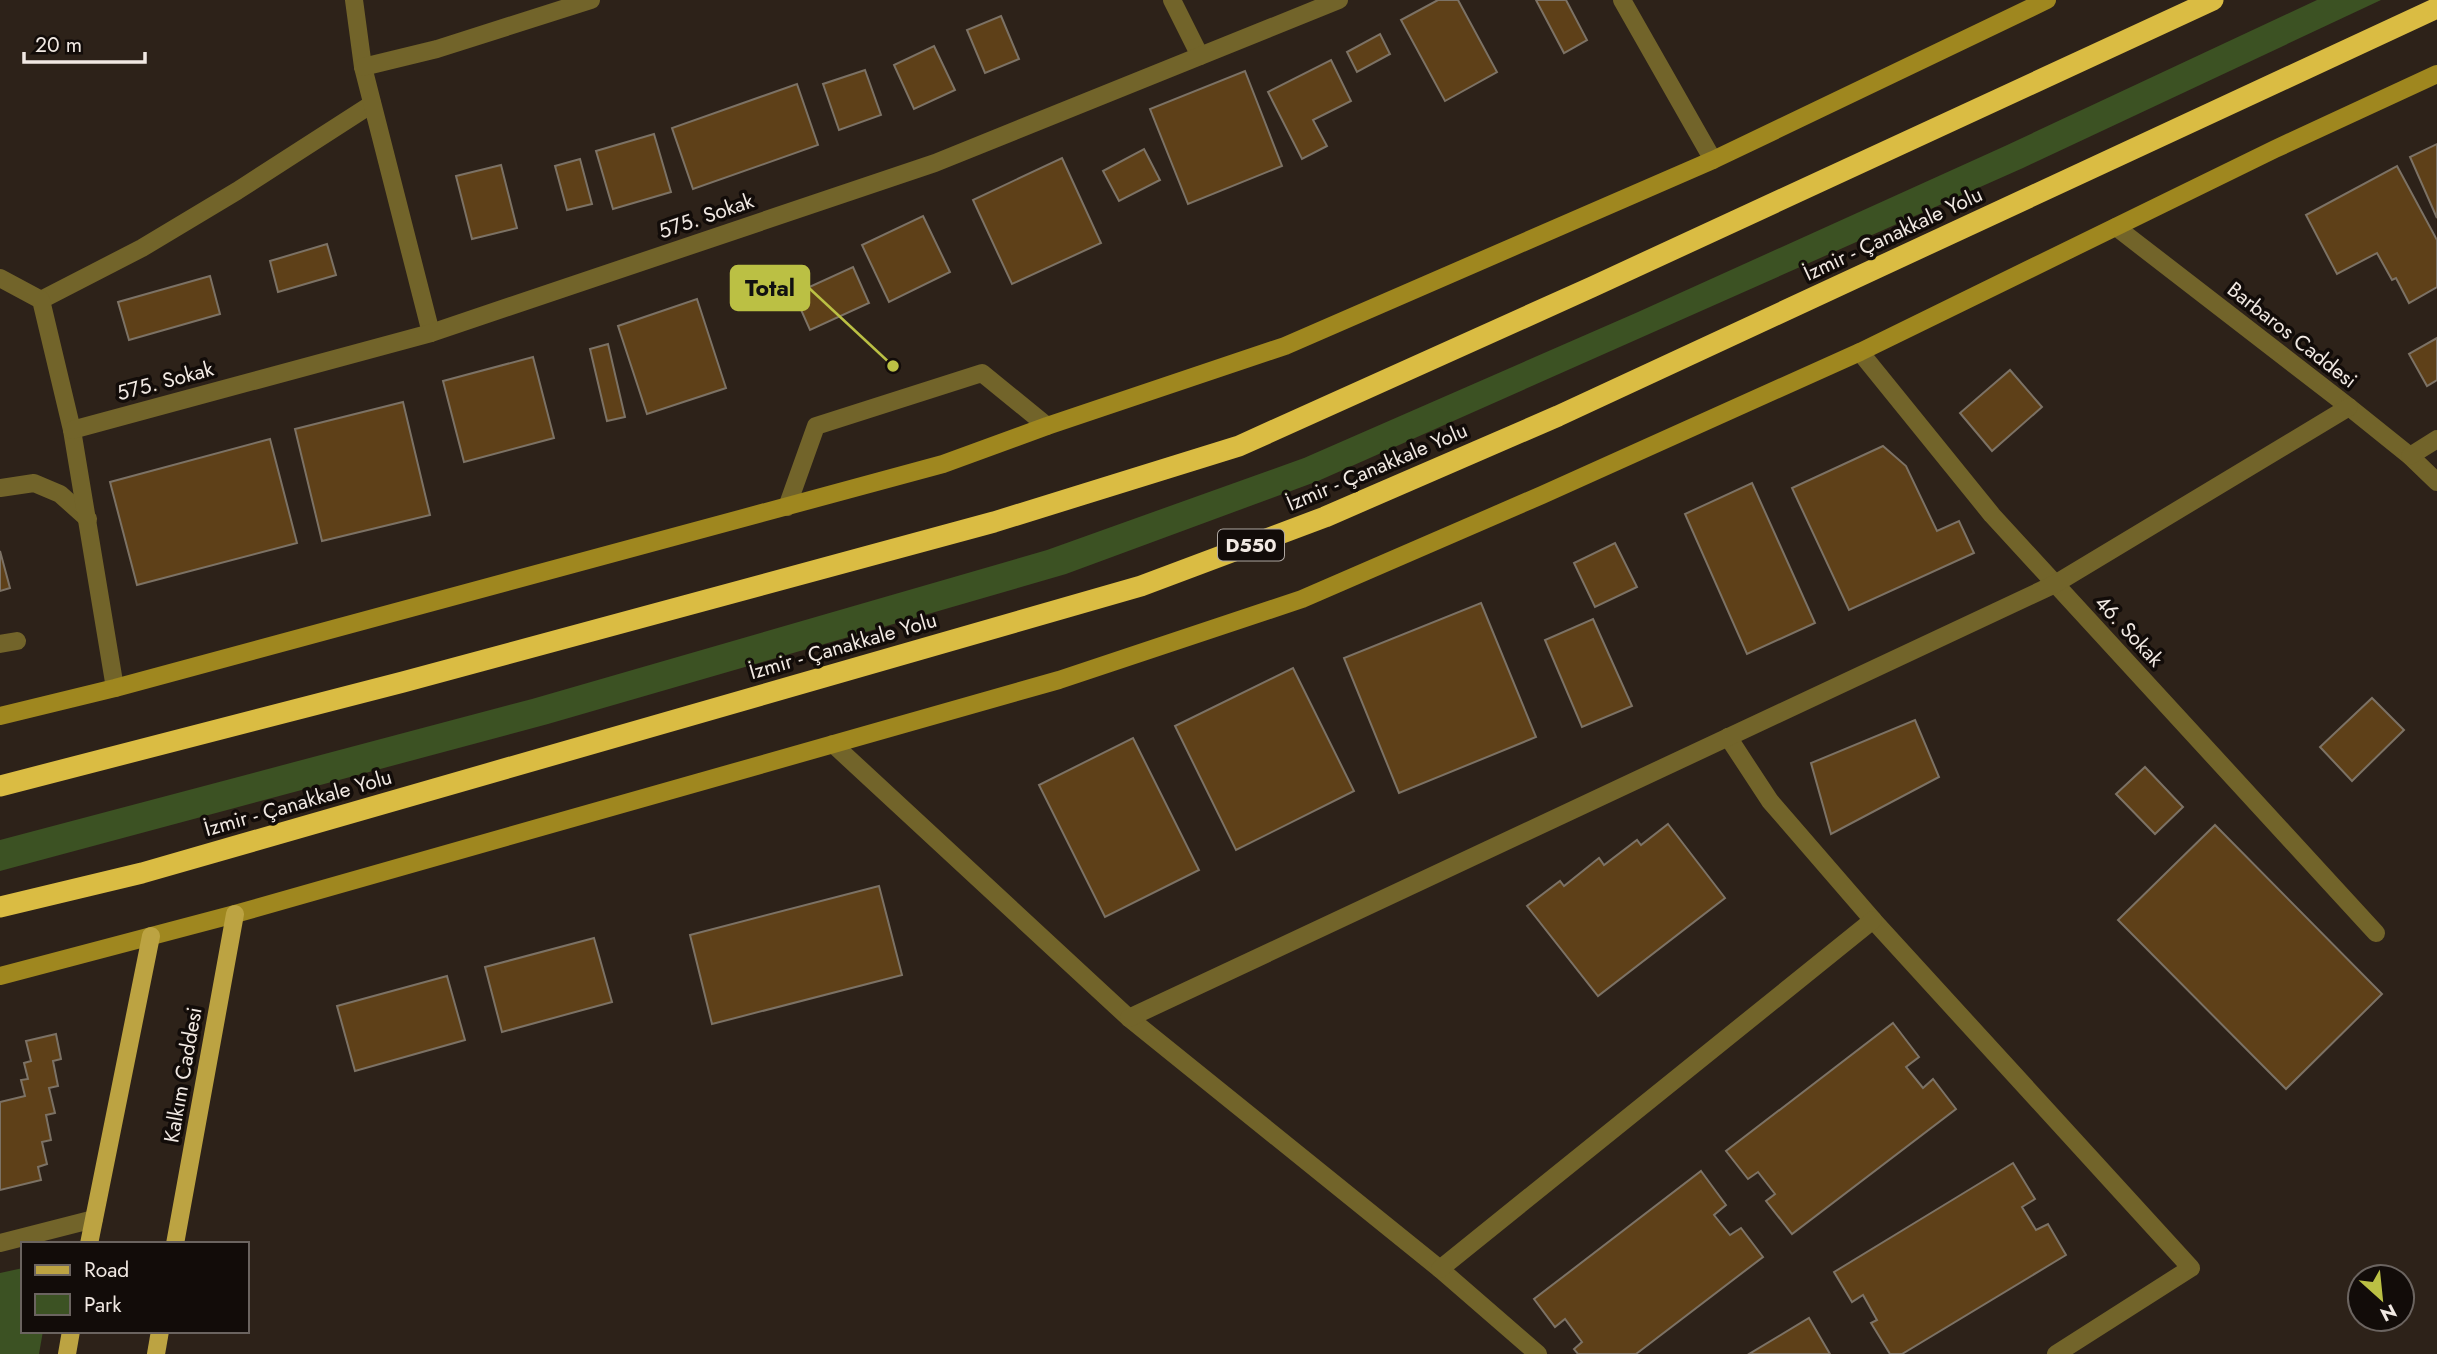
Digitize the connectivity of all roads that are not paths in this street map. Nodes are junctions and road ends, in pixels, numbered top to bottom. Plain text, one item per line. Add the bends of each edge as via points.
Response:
1 (355, 0) edge
2 (592, 0) edge
3 (1172, 0) edge
4 (1339, 0) edge
5 (1622, 0) edge
6 (2047, 0) edge
7 (2213, 0) edge
8 (2437, 8) edge
9 (1200, 56) junction
10 (363, 67) junction
11 (2437, 74) edge
12 (372, 104) junction
13 (1713, 160) junction
14 (2116, 226) junction
15 (0, 278) edge
16 (41, 300) junction
17 (431, 333) junction
18 (1860, 352) junction
19 (2349, 407) junction
20 (1047, 425) junction
21 (72, 430) junction
22 (2437, 439) edge
23 (2410, 456) junction
24 (2437, 482) edge
25 (0, 488) edge
26 (788, 507) junction
27 (88, 519) junction
28 (2055, 584) junction
29 (115, 688) junction
30 (0, 716) edge
31 (1728, 737) junction
32 (833, 744) junction
33 (0, 786) edge
34 (0, 907) edge
35 (235, 914) junction
36 (1873, 920) junction
37 (2376, 933) dead end
38 (151, 936) junction
39 (0, 976) edge
40 (1129, 1017) junction
41 (94, 1219) junction
42 (89, 1242) edge
43 (175, 1242) edge
44 (0, 1243) edge
45 (1440, 1269) junction
46 (71, 1333) edge
47 (160, 1333) edge
48 (67, 1354) edge
49 (156, 1354) edge
50 (1538, 1354) edge
51 (2056, 1354) edge

1 - 10 street
2 - 10 street via 437,49
3 - 9 street
4 - 9 street, 575. Sokak
5 - 13 street
6 - 13 main road
7 - 33 highway via 1239,446 980,526
8 - 34 highway, İzmir - Çanakkale Yolu / D550 via 1558,416 1325,517 1153,582 142,873
9 - 17 street, 575. Sokak via 935,163
10 - 12 street
11 - 14 main road
12 - 16 street via 142,248
12 - 17 street
13 - 20 main road via 1285,346
14 - 18 main road
14 - 19 street, Barbaros Caddesi
15 - 16 street
16 - 21 street
17 - 21 street, 575. Sokak
18 - 28 street, 46. Sokak via 1992,515
18 - 32 main road via 1302,598 1059,680
19 - 23 street, Barbaros Caddesi
19 - 28 street
20 - 26 main road via 943,464
20 - 26 street via 982,373 816,426
21 - 27 street
22 - 23 street
23 - 24 street, Barbaros Caddesi
25 - 27 street via 34,483 60,494
26 - 29 main road
27 - 29 street
28 - 31 street
28 - 37 street, 46. Sokak
29 - 30 main road
31 - 36 street via 1770,801
31 - 40 street
32 - 35 main road
32 - 40 street
35 - 38 main road
35 - 43 main road, Kalkım Caddesi
36 - 45 street
36 - 51 street via 2191,1268
38 - 39 main road
38 - 41 main road
40 - 45 street
41 - 42 main road
41 - 44 street
45 - 50 street
46 - 48 main road
47 - 49 main road

